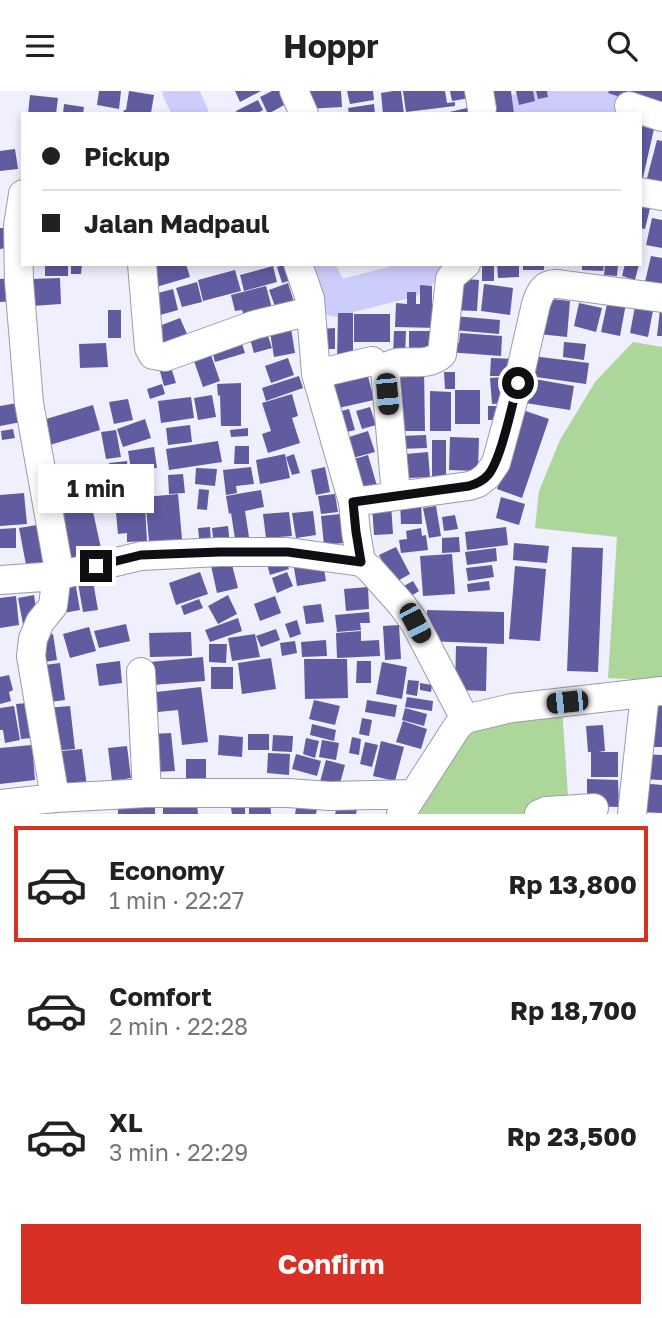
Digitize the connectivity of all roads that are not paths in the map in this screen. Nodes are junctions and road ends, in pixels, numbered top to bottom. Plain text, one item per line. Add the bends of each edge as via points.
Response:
1 (294, 91) edge
2 (629, 106) dead end
3 (303, 112) edge
4 (662, 117) edge
5 (642, 192) edge
6 (662, 196) edge
7 (20, 226) edge
8 (142, 266) edge
9 (299, 266) edge
10 (464, 266) edge
11 (662, 298) edge
12 (311, 311) junction
13 (12, 338) edge
14 (372, 361) dead end
15 (316, 374) junction
16 (396, 495) junction
17 (353, 502) junction
18 (361, 562) junction
19 (57, 576) junction
20 (0, 580) edge
21 (141, 672) dead end
22 (653, 692) edge
23 (465, 719) junction
24 (147, 793) junction
25 (55, 798) junction
26 (0, 804) edge
27 (408, 804) edge
28 (594, 808) dead end
29 (539, 814) edge
30 (632, 814) edge

1 - 3 street
2 - 4 street
5 - 6 street
7 - 13 street
8 - 12 street via 149,348 159,357
9 - 12 street
10 - 16 street via 450,279 442,354 427,363 394,363 385,369
11 - 16 street via 547,285 536,304 496,463 487,476 469,486
12 - 15 street
13 - 19 street via 29,403
14 - 15 street
15 - 17 street
16 - 17 street
17 - 18 street
18 - 19 street via 288,552 141,555
18 - 23 street via 415,623
19 - 20 street
19 - 25 street via 53,606 40,622 31,656
21 - 24 street
22 - 23 street via 512,708
22 - 30 street
23 - 27 street
24 - 25 street
24 - 27 street via 288,793
25 - 26 street
28 - 29 street

